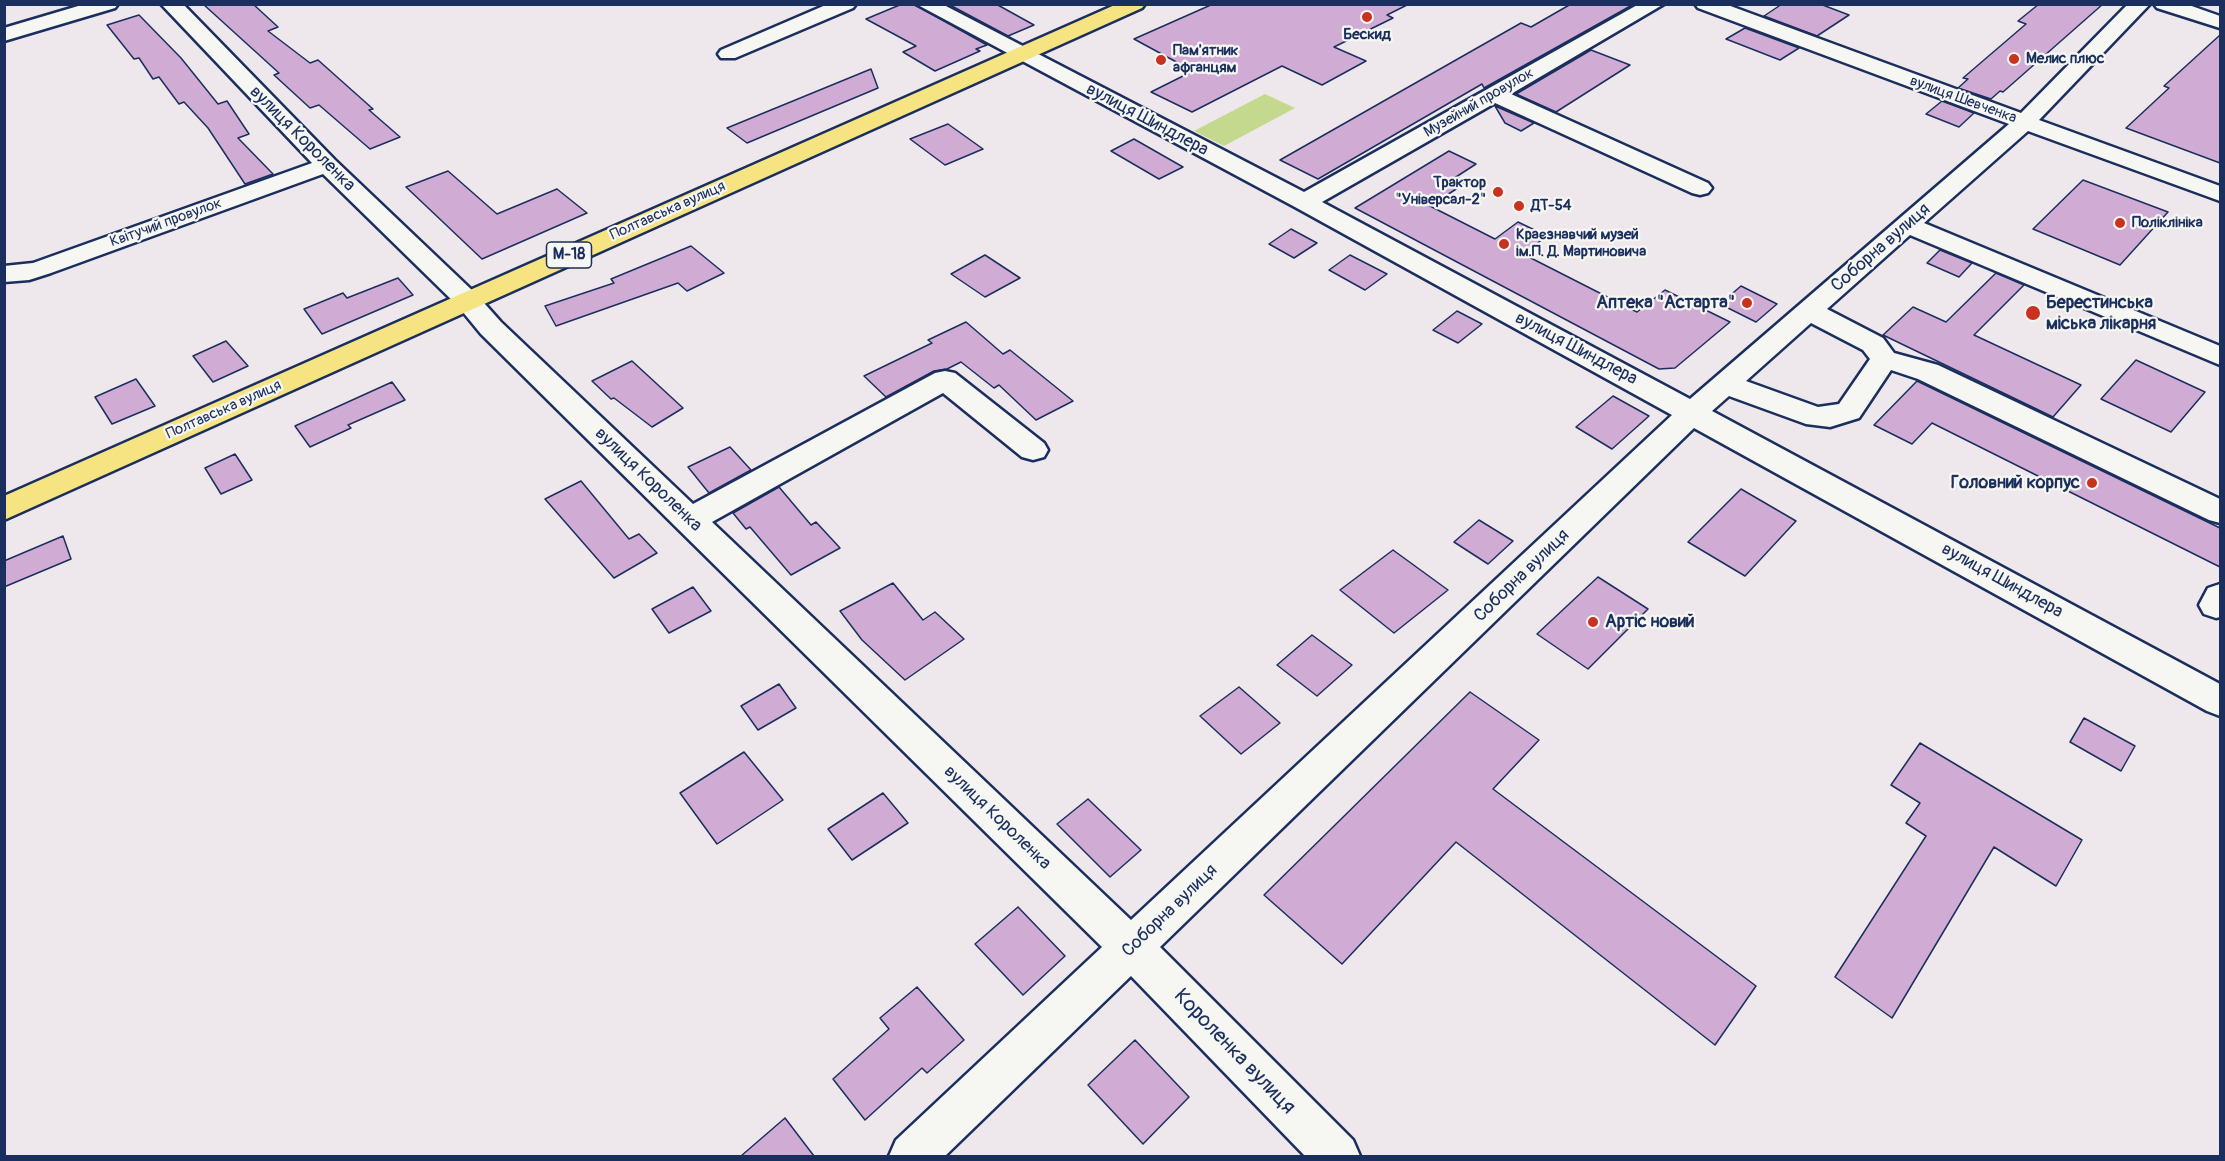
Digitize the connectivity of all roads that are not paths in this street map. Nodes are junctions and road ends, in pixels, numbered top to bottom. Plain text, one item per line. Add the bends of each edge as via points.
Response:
1 (108, 4) edge
2 (171, 4) edge
3 (846, 4) edge
4 (926, 4) edge
5 (1135, 4) edge
6 (1654, 4) edge
7 (1705, 4) edge
8 (2140, 4) edge
9 (2164, 4) edge
10 (2208, 4) edge
11 (2220, 8) edge
12 (2220, 22) edge
13 (4, 35) edge
14 (728, 54) dead end
15 (1022, 55) junction
16 (1493, 94) junction
17 (2024, 122) junction
18 (327, 165) junction
19 (1700, 188) dead end
20 (2220, 194) edge
21 (1304, 202) junction
22 (1906, 225) junction
23 (4, 274) edge
24 (466, 300) junction
25 (1809, 311) junction
26 (2220, 356) edge
27 (1884, 359) junction
28 (1726, 384) junction
29 (1693, 412) junction
30 (1033, 450) dead end
31 (4, 509) edge
32 (2220, 512) edge
33 (689, 520) junction
34 (2220, 701) edge
35 (1132, 948) junction
36 (912, 1156) edge
37 (1337, 1156) edge

1 - 13 street
2 - 18 street, вулиця Короленка
3 - 14 street
4 - 15 street, вулиця Шиндлера
5 - 15 highway, Полтавська вулиця / М-18
6 - 16 street, Музейний провулок
7 - 17 street, вулиця Шевченка
8 - 17 street, Соборна вулиця
9 - 12 street
10 - 11 street
15 - 21 street, вулиця Шиндлера
15 - 24 highway, Полтавська вулиця / М-18
16 - 19 street
16 - 21 street, Музейний провулок
17 - 20 street, вулиця Шевченка
17 - 22 street, Соборна вулиця
18 - 23 street, Квітучий провулок via 29,273
18 - 24 street, вулиця Короленка
21 - 29 street, вулиця Шиндлера
22 - 25 street, Соборна вулиця
22 - 26 street
24 - 31 highway, Полтавська вулиця / М-18
24 - 33 street, вулиця Короленка
25 - 27 street via 1873,344
25 - 28 street, Соборна вулиця
27 - 28 street via 1849,411 1830,417 1803,413
27 - 32 street via 1928,372
28 - 29 street, Соборна вулиця
29 - 34 street, вулиця Шиндлера
29 - 35 street, Соборна вулиця
30 - 33 street via 945,380
33 - 35 street, вулиця Короленка
35 - 36 street, Соборна вулиця
35 - 37 street, Короленка вулиця

